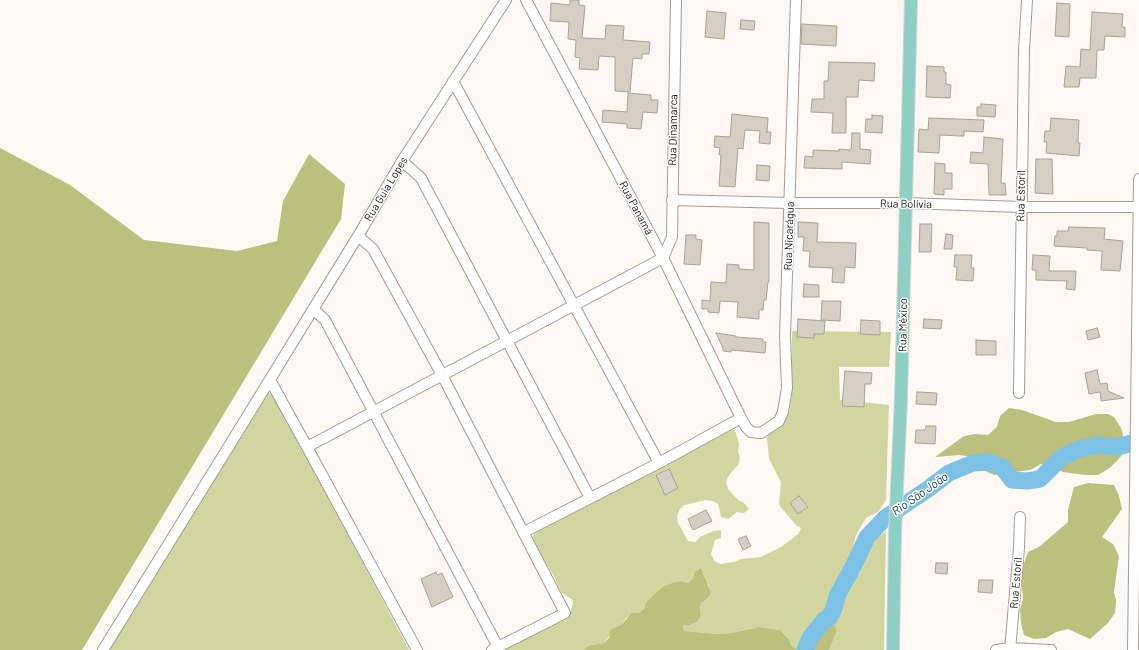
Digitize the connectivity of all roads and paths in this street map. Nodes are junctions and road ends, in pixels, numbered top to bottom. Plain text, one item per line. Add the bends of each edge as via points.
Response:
1 (506, 0) edge
2 (526, 0) edge
3 (676, 0) edge
4 (796, 0) edge
5 (911, 0) edge
6 (1027, 0) edge
7 (453, 81) junction
8 (402, 161) junction
9 (1139, 179) edge
10 (672, 200) junction
11 (790, 203) junction
12 (906, 203) junction
13 (1021, 207) junction
14 (1138, 207) edge
15 (358, 236) junction
16 (663, 258) junction
17 (574, 305) junction
18 (313, 309) junction
19 (507, 341) junction
20 (442, 375) junction
21 (270, 380) junction
22 (1019, 393) dead end
23 (374, 412) junction
24 (741, 418) junction
25 (308, 447) junction
26 (658, 463) junction
27 (590, 498) junction
28 (1020, 517) dead end
29 (524, 532) junction
30 (495, 648) edge
31 (1010, 649) edge
32 (103, 650) edge
33 (417, 650) edge
34 (893, 650) edge
35 (996, 650) edge
36 (1051, 650) edge
37 (1133, 650) edge

1 - 7 street, Rua Guia Lopes
2 - 16 street, Rua Panamá
3 - 10 street, Rua Dinamarca
4 - 11 street, Rua Nicarágua
5 - 12 main road, Rua México
6 - 13 street, Rua Estoril
7 - 8 street, Rua Guia Lopes
7 - 17 street
8 - 15 street, Rua Guia Lopes
8 - 19 street via 421,178
9 - 14 street
10 - 11 street, Rua Bolívia
10 - 16 street, Rua Dinamarca via 672,238
11 - 12 street, Rua Bolívia
11 - 24 street, Rua Nicarágua via 785,336 787,388 783,412 779,421 761,433 751,432
12 - 13 street, Rua Bolívia
12 - 34 main road, Rua México
13 - 14 street, Rua Bolívia
13 - 22 street, Rua Estoril
14 - 37 street
15 - 18 street, Rua Guia Lopes
15 - 20 street via 373,249
16 - 17 street
16 - 24 street, Rua Panamá
17 - 19 street
17 - 26 street
18 - 21 street, Rua Guia Lopes
18 - 23 street via 326,320
19 - 20 street
19 - 27 street
20 - 23 street
20 - 29 street
21 - 25 street
21 - 32 street, Rua Guia Lopes
23 - 25 street
23 - 30 street
24 - 26 street
25 - 33 street
26 - 27 street
27 - 29 street
28 - 31 street, Rua Estoril
29 - 30 street via 565,613
31 - 35 street
31 - 36 street

